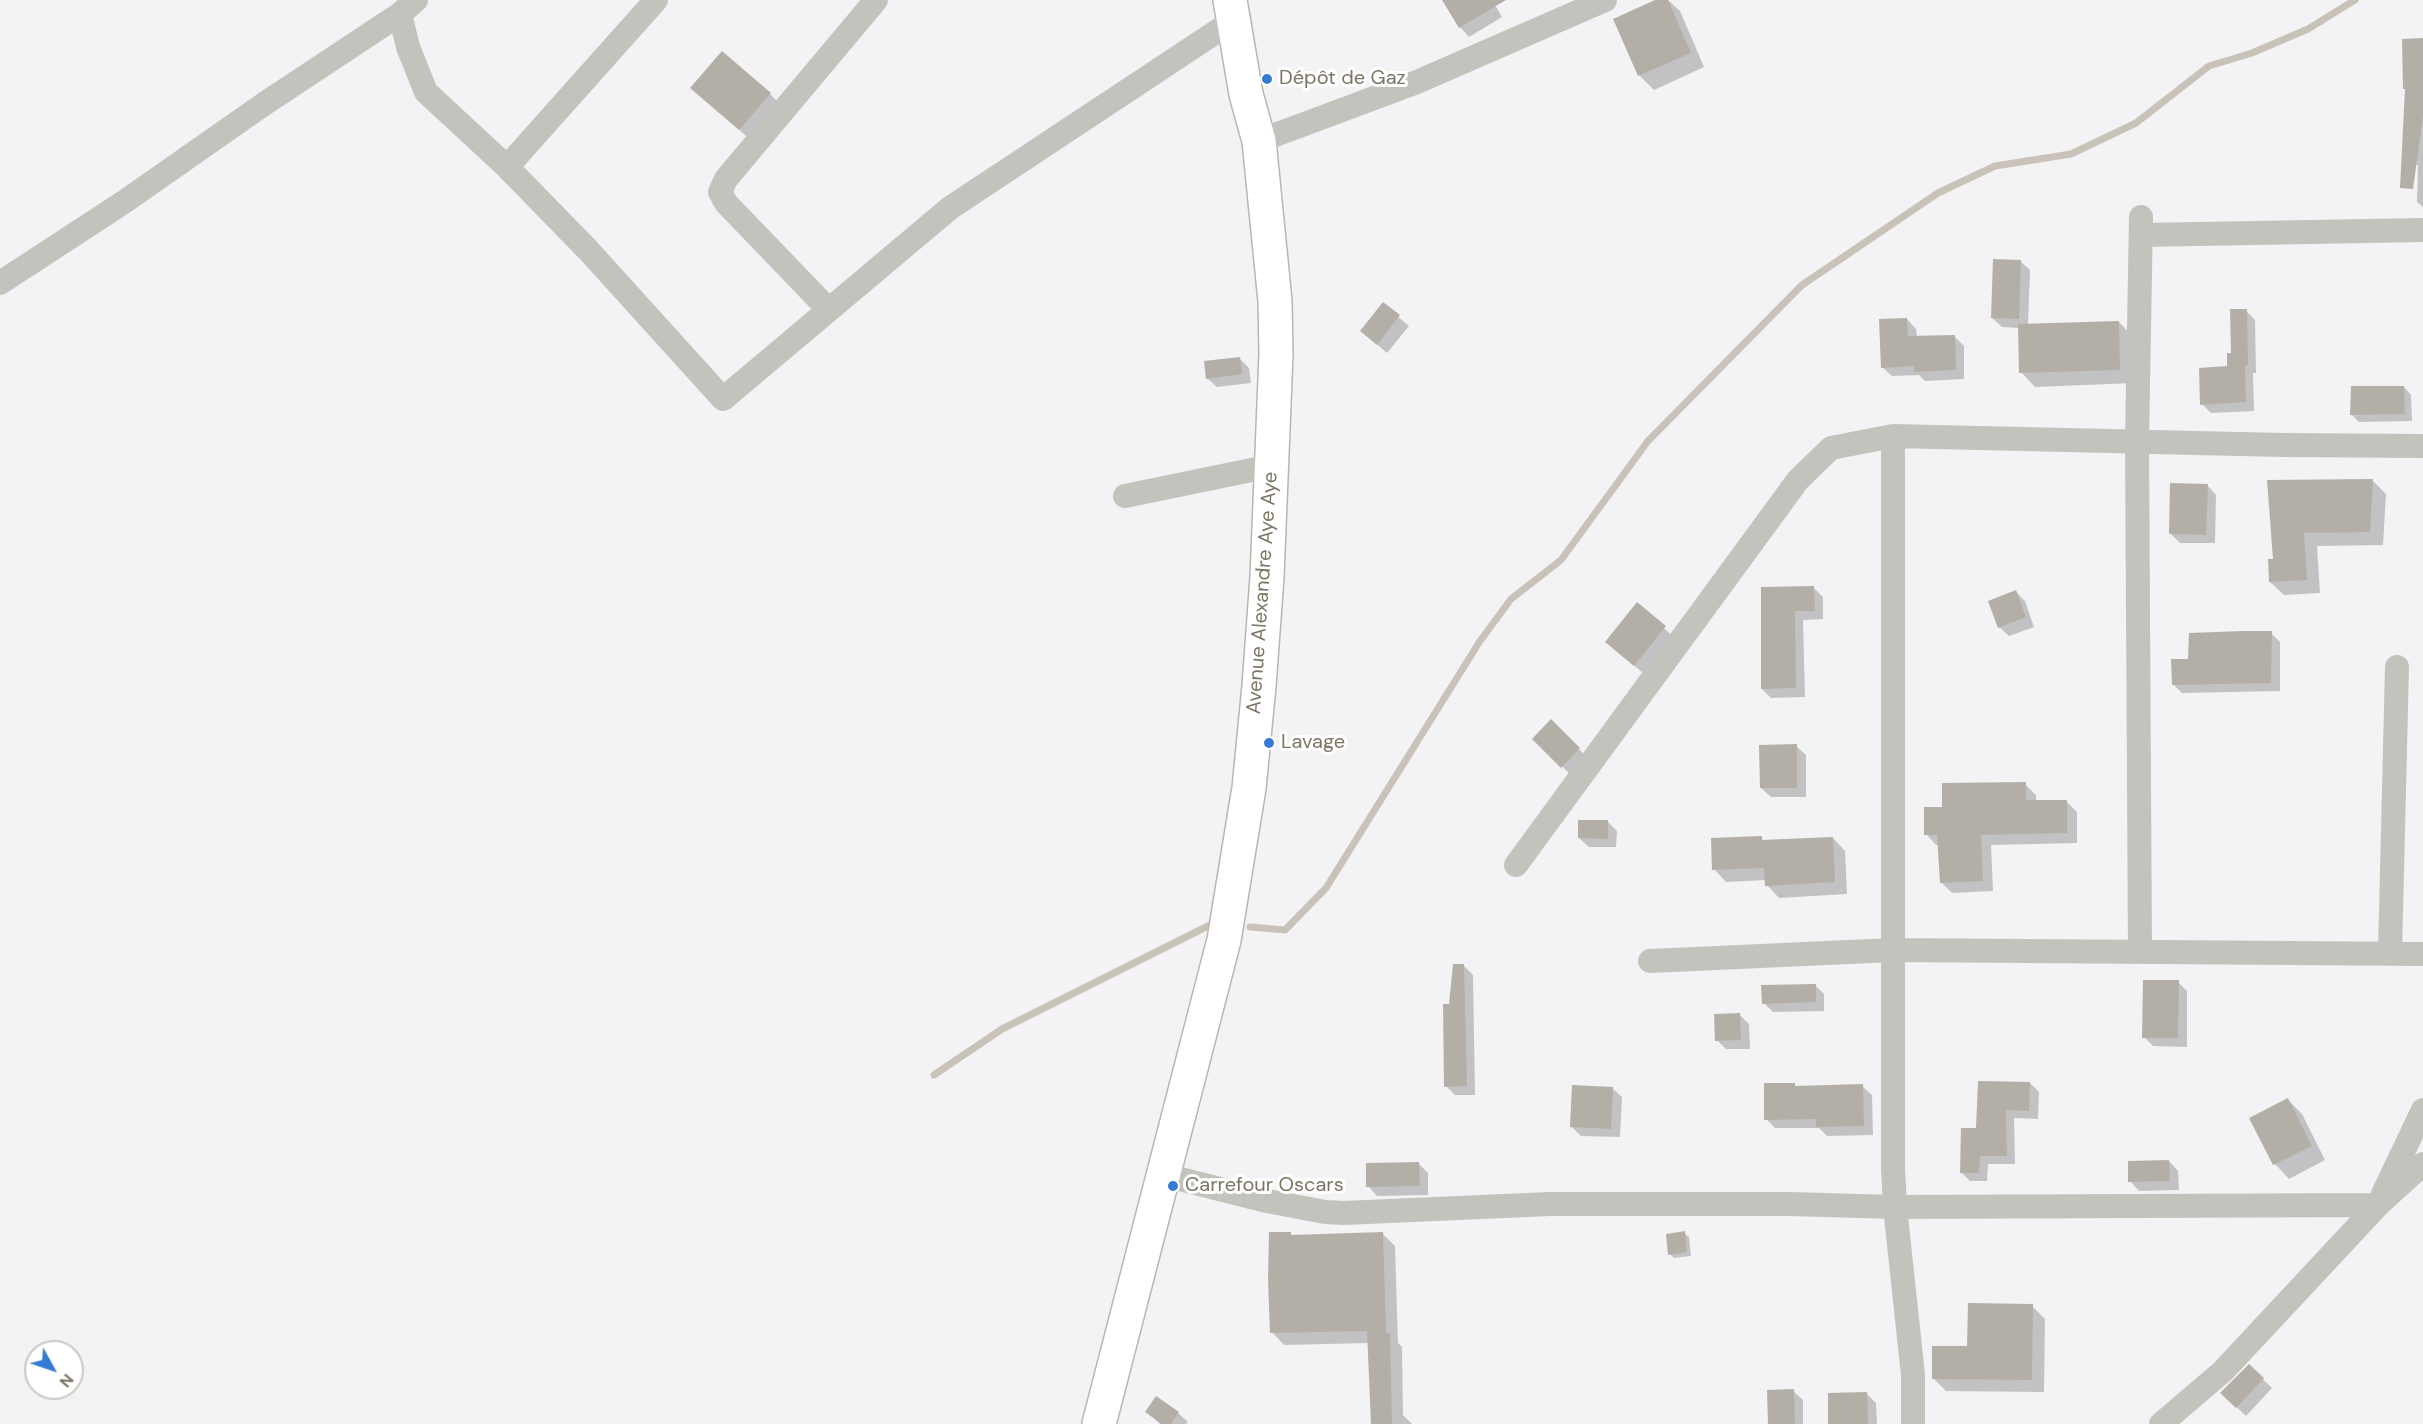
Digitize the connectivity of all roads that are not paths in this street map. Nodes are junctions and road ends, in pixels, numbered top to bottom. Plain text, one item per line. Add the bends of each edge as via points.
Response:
1 (656, 0) edge
2 (876, 0) edge
3 (1605, 0) edge
4 (408, 7) edge
5 (1232, 10) edge
6 (1259, 141) junction
7 (507, 167) junction
8 (2423, 230) edge
9 (0, 283) edge
10 (828, 309) junction
11 (1893, 436) junction
12 (2137, 442) junction
13 (2423, 446) edge
14 (1271, 466) junction
15 (1125, 496) dead end
16 (2397, 667) dead end
17 (1516, 865) dead end
18 (1893, 950) junction
19 (2140, 952) junction
20 (2390, 953) junction
21 (2423, 954) edge
22 (1650, 961) dead end
23 (2423, 1110) edge
24 (2423, 1164) edge
25 (1164, 1175) junction
26 (2378, 1204) junction
27 (1895, 1207) junction
28 (1099, 1424) edge
29 (1913, 1424) edge
30 (2160, 1424) edge

1 - 7 street
2 - 10 street via 726,179 720,192
3 - 6 street via 1417,82
4 - 7 street via 408,47 426,92
4 - 9 street
5 - 6 street, Avenue Alexandre Aye Aye via 1246,94
5 - 10 street via 950,208
6 - 14 street, Avenue Alexandre Aye Aye via 1275,301
7 - 10 street via 723,399
8 - 12 street via 2141,226
11 - 12 street
11 - 17 street via 1831,448 1798,480
11 - 18 street
12 - 13 street
12 - 19 street
14 - 15 street
14 - 25 street, Avenue Alexandre Aye Aye via 1267,578 1249,788 1224,940
16 - 20 street
18 - 19 street
18 - 22 street
18 - 27 street
19 - 20 street
20 - 21 street
23 - 26 street
24 - 26 street
25 - 27 street via 1267,1201 1335,1212 1550,1204
25 - 28 street, Avenue Alexandre Aye Aye
26 - 27 street
26 - 30 street via 2223,1371
27 - 29 street via 1913,1376

